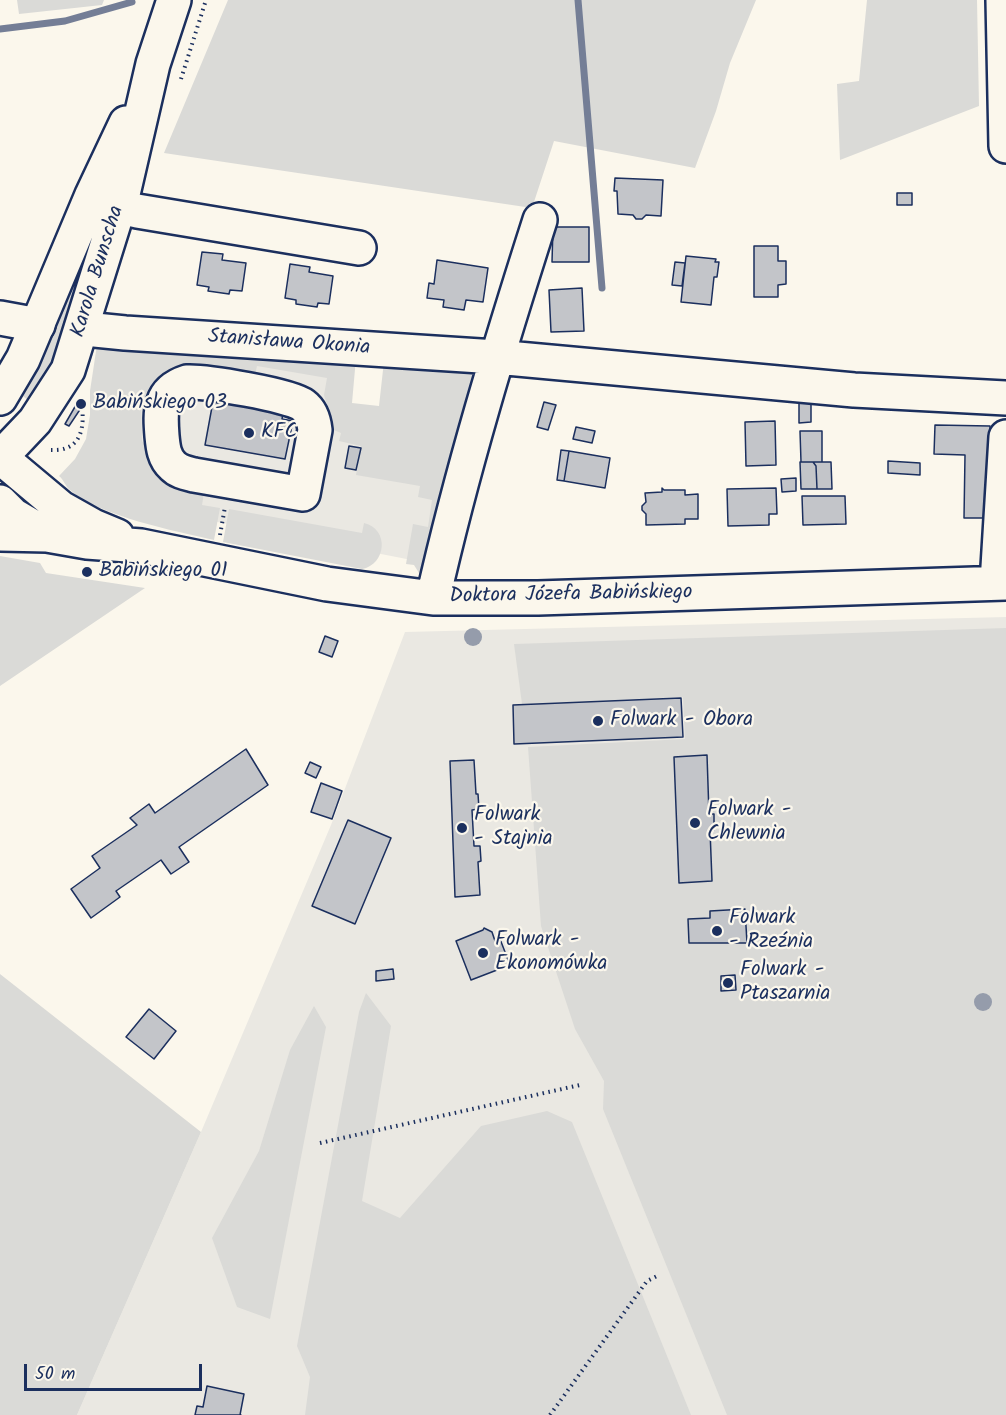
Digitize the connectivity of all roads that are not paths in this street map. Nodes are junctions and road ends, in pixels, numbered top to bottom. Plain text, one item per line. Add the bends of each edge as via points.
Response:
1 (174, 0) edge
2 (1003, 0) edge
3 (153, 64) junction
4 (1006, 73) edge
5 (1006, 146) edge
6 (119, 207) junction
7 (540, 220) dead end
8 (359, 248) dead end
9 (0, 318) edge
10 (38, 325) junction
11 (82, 327) junction
12 (496, 357) junction
13 (0, 398) edge
14 (1006, 398) edge
15 (1006, 437) edge
16 (0, 457) edge
17 (303, 494) joint
18 (0, 502) edge
19 (0, 534) edge
20 (47, 535) junction
21 (141, 546) junction
22 (1002, 583) edge
23 (433, 598) junction

1 - 3 street, Karola Bunscha
2 - 4 street
3 - 6 street, Karola Bunscha
3 - 10 street, Karola Bunscha via 92,195
4 - 5 street
6 - 8 street
6 - 11 street, Karola Bunscha
7 - 12 street
9 - 10 street
10 - 13 street, Karola Bunscha
11 - 12 street, Stanisława Okonia
11 - 16 street, Karola Bunscha via 68,370 34,421
12 - 14 street, Stanisława Okonia via 854,390
12 - 23 street
15 - 22 street
16 - 21 street, Doktora Józefa Babińskiego via 61,508
17 - 17 street via 315,430 305,406 285,398 196,382 180,384 169,393 162,406 163,446 177,470
18 - 20 street, Doktora Józefa Babińskiego via 13,515
19 - 20 street, Doktora Józefa Babińskiego
20 - 21 street, Doktora Józefa Babińskiego
21 - 23 street, Doktora Józefa Babińskiego via 327,584
22 - 23 street, Doktora Józefa Babińskiego

